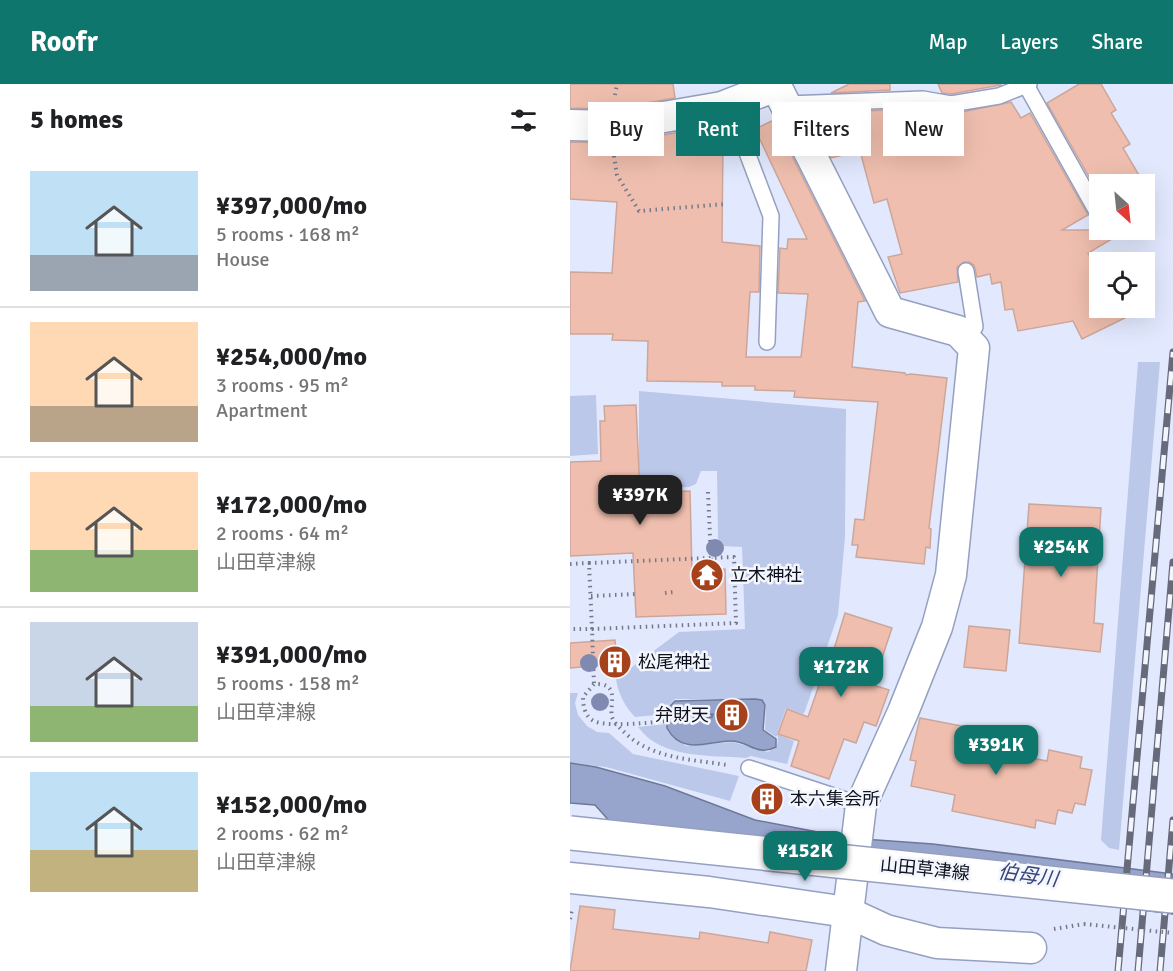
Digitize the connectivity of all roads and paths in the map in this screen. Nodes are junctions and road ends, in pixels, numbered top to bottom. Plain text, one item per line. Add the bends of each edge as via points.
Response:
1 (616, 84) edge
2 (1027, 84) edge
3 (780, 91) edge
4 (614, 102) edge
5 (740, 102) edge
6 (570, 125) edge
7 (588, 125) edge
8 (615, 156) edge
9 (748, 156) edge
10 (1089, 198) edge
11 (726, 204) dead end
12 (966, 271) dead end
13 (966, 339) junction
14 (767, 342) dead end
15 (708, 492) dead end
16 (711, 559) junction
17 (570, 564) edge
18 (589, 564) junction
19 (674, 592) dead end
20 (665, 593) dead end
21 (636, 594) dead end
22 (591, 596) junction
23 (592, 628) junction
24 (570, 629) edge
25 (594, 684) junction
26 (724, 715) dead end
27 (616, 723) junction
28 (749, 768) joint
29 (861, 805) junction
30 (570, 833) edge
31 (570, 878) edge
32 (1173, 896) edge
33 (847, 912) junction
34 (1084, 924) dead end
35 (1173, 933) edge
36 (1031, 948) dead end
37 (841, 971) edge

1 - 4 path
2 - 3 lane via 999,96 951,104
2 - 10 lane
3 - 5 street
3 - 13 street via 890,312 958,331
6 - 7 street
8 - 11 path via 617,175 639,211
9 - 14 lane via 771,216
12 - 13 lane via 975,327
13 - 29 street via 974,348 951,575 937,627
15 - 16 path
16 - 18 path
16 - 23 path via 734,558 736,623
17 - 18 path
18 - 22 path
19 - 20 path
21 - 22 path
22 - 23 path
23 - 24 path
23 - 25 path
25 - 27 path via 610,690 614,701 612,718
25 - 27 path via 584,697 585,712 594,721
26 - 27 path
27 - 28 path via 638,743 661,755
28 - 29 lane
29 - 33 street
30 - 32 main road, 山田草津線, bridge
31 - 33 street via 710,892
33 - 36 street via 886,930 936,943
33 - 37 street
34 - 35 path, bridge

